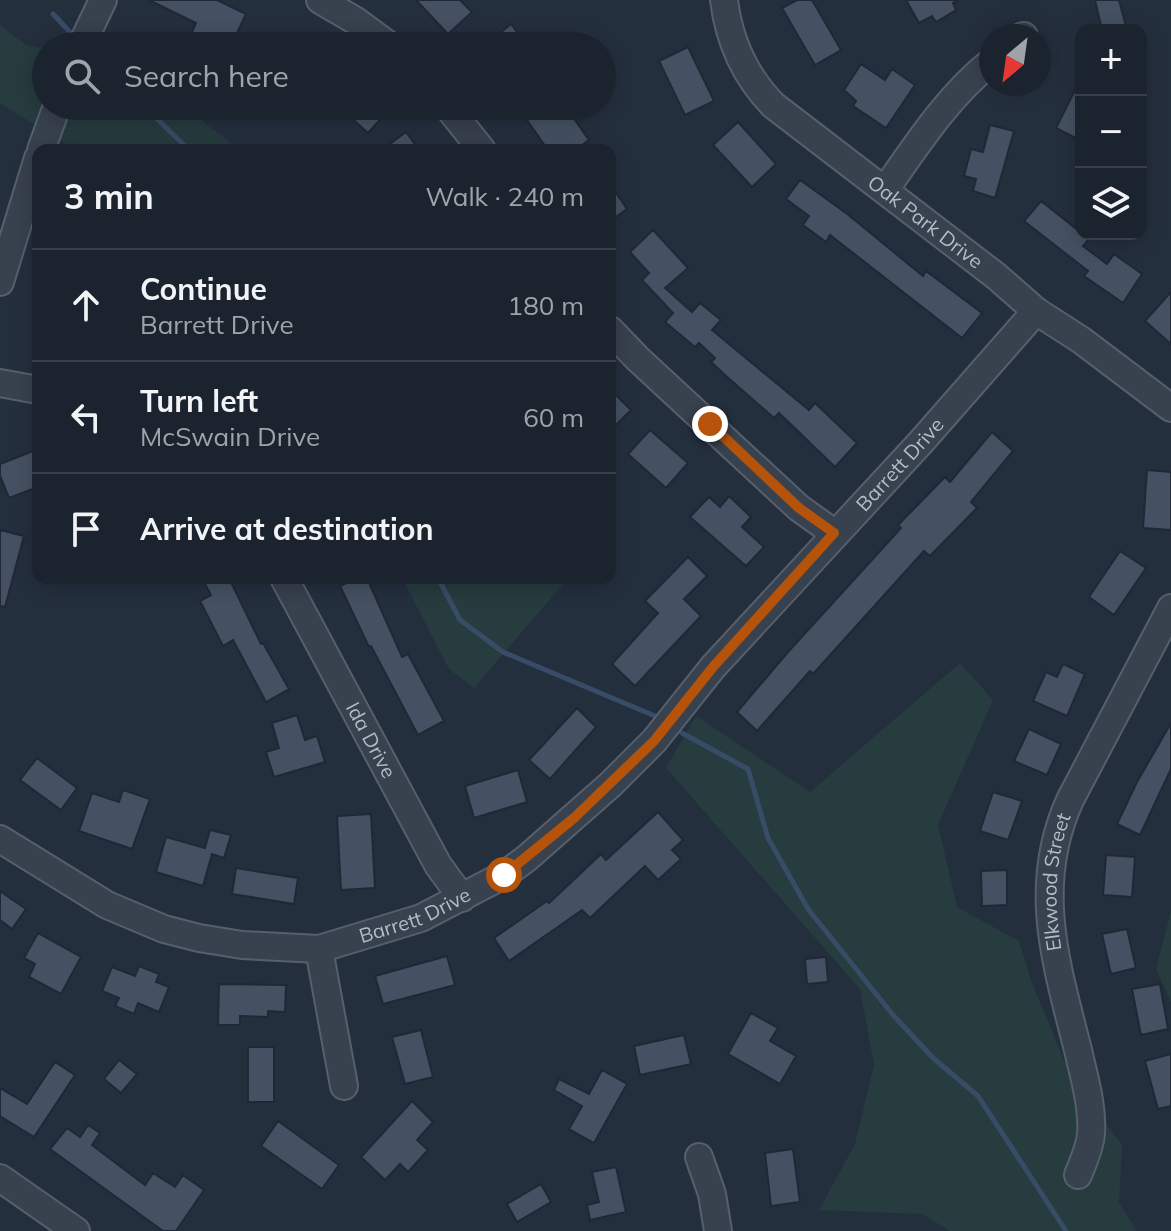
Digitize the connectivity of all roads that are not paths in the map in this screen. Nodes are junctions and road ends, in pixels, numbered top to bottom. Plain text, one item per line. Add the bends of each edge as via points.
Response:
1 (103, 0) edge
2 (320, 0) edge
3 (724, 0) edge
4 (88, 32) edge
5 (371, 32) edge
6 (979, 71) edge
7 (52, 120) edge
8 (458, 120) edge
9 (43, 144) edge
10 (477, 144) edge
11 (32, 176) edge
12 (885, 190) junction
13 (1, 272) edge
14 (1036, 311) junction
15 (616, 336) edge
16 (0, 383) edge
17 (32, 389) edge
18 (1171, 408) edge
19 (834, 533) junction
20 (287, 584) edge
21 (1171, 608) edge
22 (0, 839) edge
23 (462, 898) junction
24 (319, 949) junction
25 (344, 1086) dead end
26 (699, 1157) dead end
27 (1078, 1175) dead end
28 (0, 1178) edge
29 (76, 1231) edge
30 (718, 1231) edge

1 - 4 street
2 - 5 street
3 - 12 street, Oak Park Drive via 737,53 762,93
6 - 12 street
7 - 9 street
8 - 10 street
11 - 13 street
12 - 14 street, Oak Park Drive
14 - 18 street, Oak Park Drive
14 - 19 street, Barrett Drive
15 - 19 street via 799,508
16 - 17 street
19 - 23 street, Barrett Drive via 611,784 527,858
20 - 23 street, Ida Drive via 438,865
21 - 27 street, Elkwood Street via 1070,800 1051,859 1051,934 1091,1123
22 - 24 street, Barrett Drive via 107,905 164,929 242,945
23 - 24 street, Barrett Drive via 421,918
24 - 25 street
26 - 30 street
28 - 29 street

